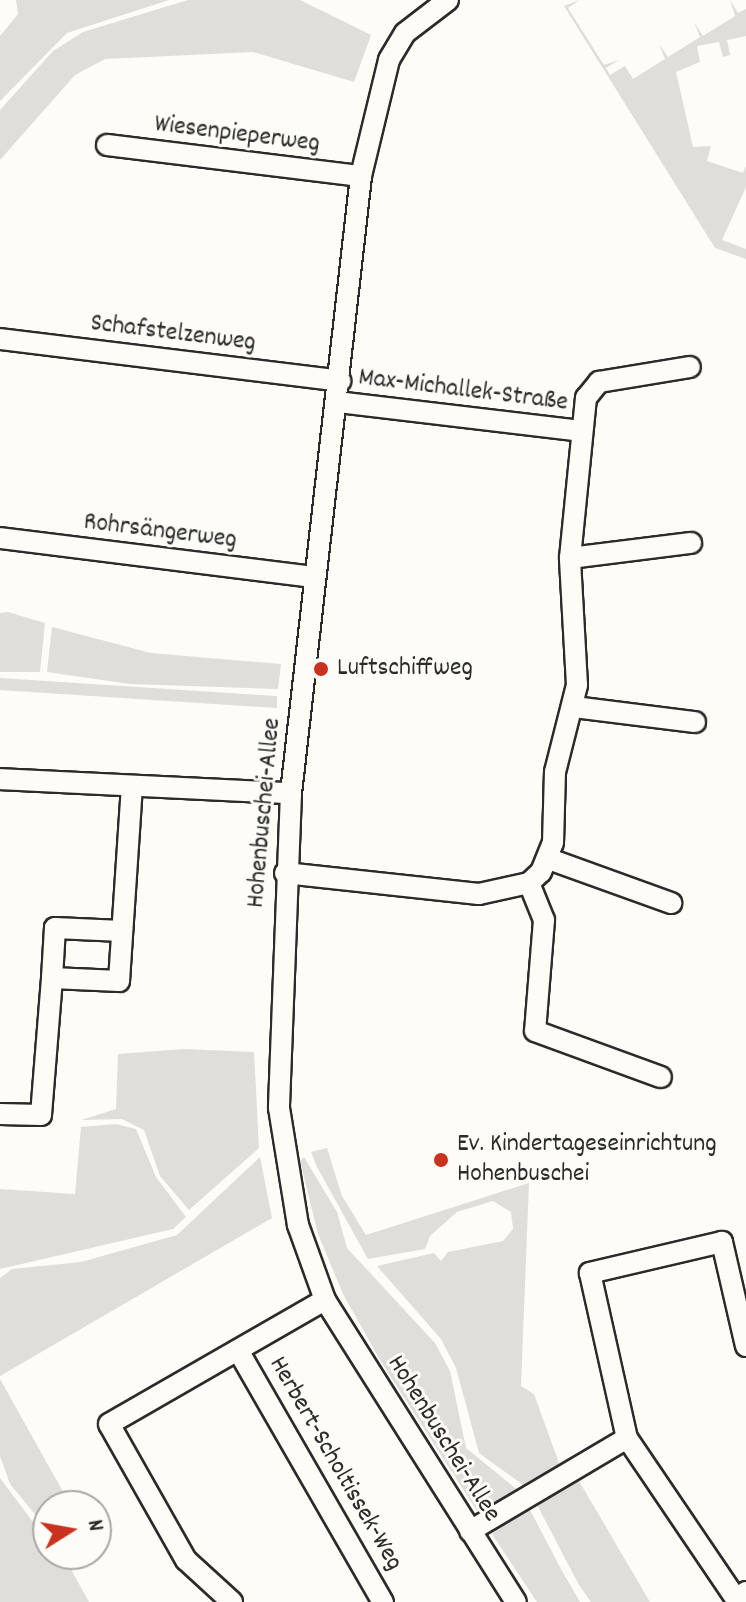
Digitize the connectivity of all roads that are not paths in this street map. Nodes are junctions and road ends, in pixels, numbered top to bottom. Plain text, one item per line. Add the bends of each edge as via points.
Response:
1 (448, 0) edge
2 (107, 145) dead end
3 (361, 176) junction
4 (0, 339) edge
5 (690, 367) dead end
6 (339, 391) junction
7 (581, 431) junction
8 (0, 538) edge
9 (691, 543) dead end
10 (570, 558) junction
11 (314, 577) junction
12 (574, 707) junction
13 (695, 722) dead end
14 (0, 779) edge
15 (132, 787) junction
16 (291, 793) junction
17 (549, 859) junction
18 (285, 873) junction
19 (529, 883) junction
20 (671, 903) dead end
21 (122, 931) junction
22 (52, 978) junction
23 (661, 1077) dead end
24 (0, 1114) edge
25 (325, 1300) junction
26 (746, 1346) edge
27 (239, 1352) junction
28 (627, 1438) junction
29 (470, 1531) junction
30 (746, 1592) edge
31 (232, 1602) edge
32 (383, 1602) edge
33 (516, 1602) edge

1 - 3 street, Hohenbuschei-Allee via 405,33 389,60
2 - 3 street, Wiesenpieperweg
3 - 6 street, Hohenbuschei-Allee
4 - 6 street, Schafstelzenweg
5 - 7 street, Max-Michallek-Straße via 599,382 586,398
6 - 7 street, Max-Michallek-Straße
6 - 11 street, Hohenbuschei-Allee
7 - 10 street, Max-Michallek-Straße
8 - 11 street, Rohrsängerweg
9 - 10 street
10 - 12 street, Max-Michallek-Straße via 578,627
11 - 16 street, Hohenbuschei-Allee
12 - 13 street
12 - 17 street, Max-Michallek-Straße via 555,772 556,826
14 - 15 street
15 - 16 street
15 - 21 street
16 - 18 street, Hohenbuschei-Allee
17 - 19 street, Max-Michallek-Straße
17 - 20 street
18 - 19 street via 450,893
18 - 25 street, Hohenbuschei-Allee via 282,1146 298,1225
19 - 23 street via 544,920 535,1031
21 - 22 street via 119,981
21 - 22 street via 55,928
22 - 24 street via 41,1115
25 - 27 street, Herbert-Scholtissek-Weg
25 - 29 street, Hohenbuschei-Allee
26 - 28 street via 722,1242 590,1273
27 - 31 street, Herbert-Scholtissek-Weg via 109,1424 186,1560
27 - 32 street, Herbert-Scholtissek-Weg
28 - 29 street
28 - 30 street via 736,1599
29 - 33 street, Hohenbuschei-Allee

